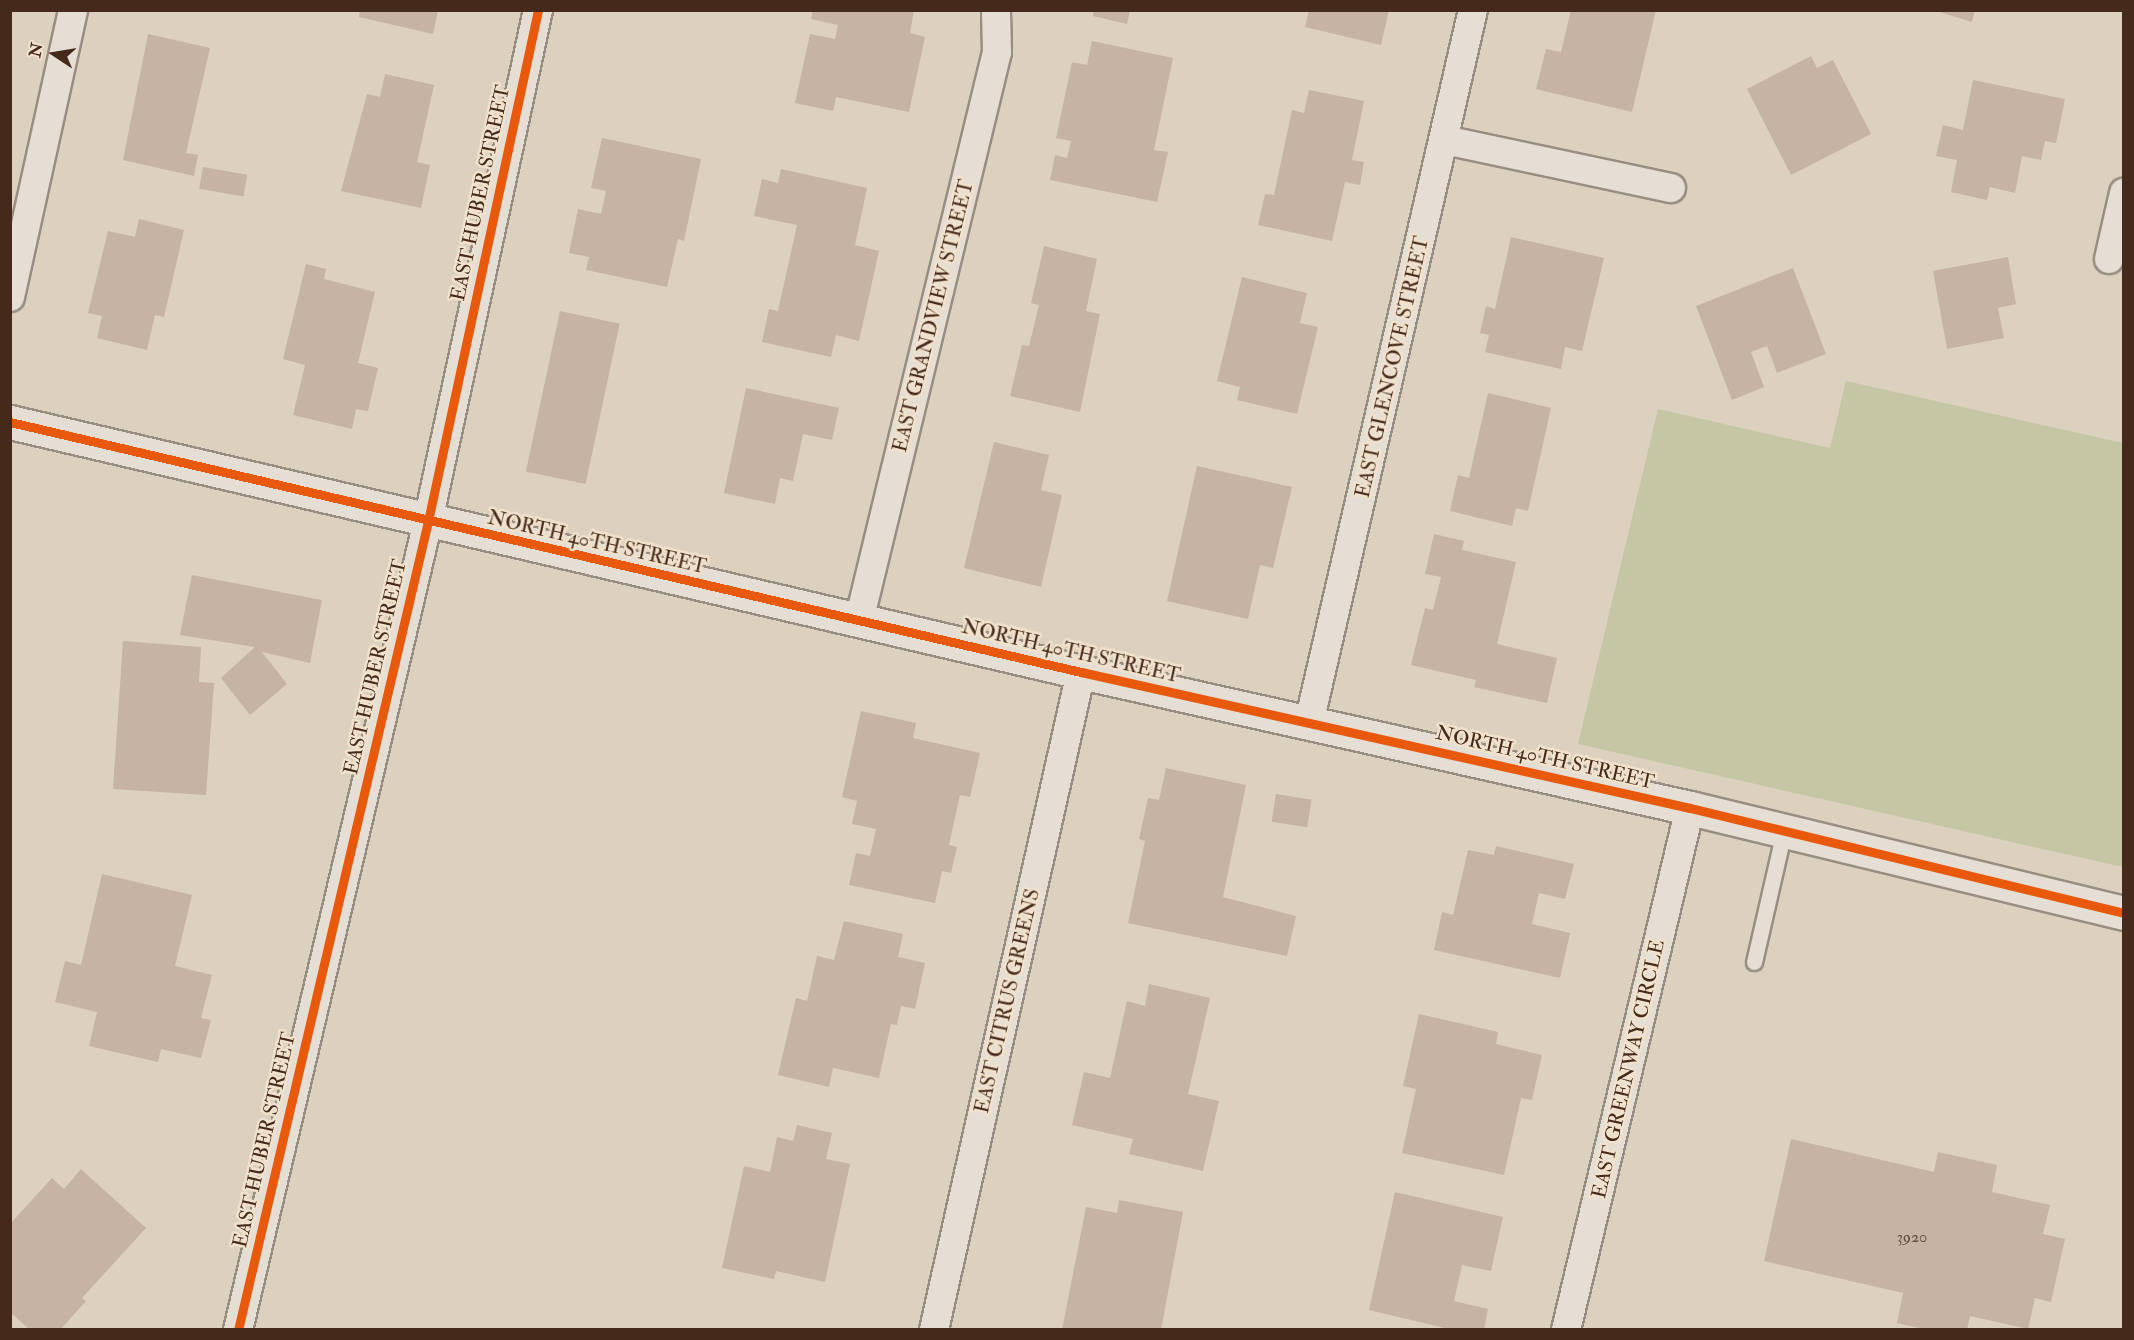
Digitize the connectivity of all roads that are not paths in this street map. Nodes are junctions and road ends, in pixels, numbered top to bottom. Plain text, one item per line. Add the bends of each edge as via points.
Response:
1 (73, 10) edge
2 (538, 10) edge
3 (996, 10) edge
4 (1473, 10) edge
5 (1445, 140) junction
6 (1671, 188) dead end
7 (2124, 193) edge
8 (2109, 259) dead end
9 (10, 297) edge
10 (10, 422) edge
11 (428, 521) junction
12 (859, 621) junction
13 (1081, 672) junction
14 (1309, 723) junction
15 (1690, 808) junction
16 (1784, 831) junction
17 (2124, 913) edge
18 (1754, 962) dead end
19 (238, 1329) edge
20 (934, 1329) edge
21 (1566, 1329) edge

1 - 9 street
2 - 11 street, EAST HUBER STREET
3 - 12 street, EAST GRANDVIEW STREET via 997,52
4 - 5 street, EAST GLENCOVE STREET
5 - 6 street
5 - 14 street, EAST GLENCOVE STREET
7 - 8 street
10 - 11 street, NORTH 40TH STREET
11 - 12 street, NORTH 40TH STREET
11 - 19 street, EAST HUBER STREET
12 - 13 street, NORTH 40TH STREET
13 - 14 street, NORTH 40TH STREET
13 - 20 street, EAST CITRUS GREENS
14 - 15 street, NORTH 40TH STREET
15 - 16 street, NORTH 40TH STREET
15 - 21 street, EAST GREENWAY CIRCLE
16 - 17 street, NORTH 40TH STREET
16 - 18 lane

